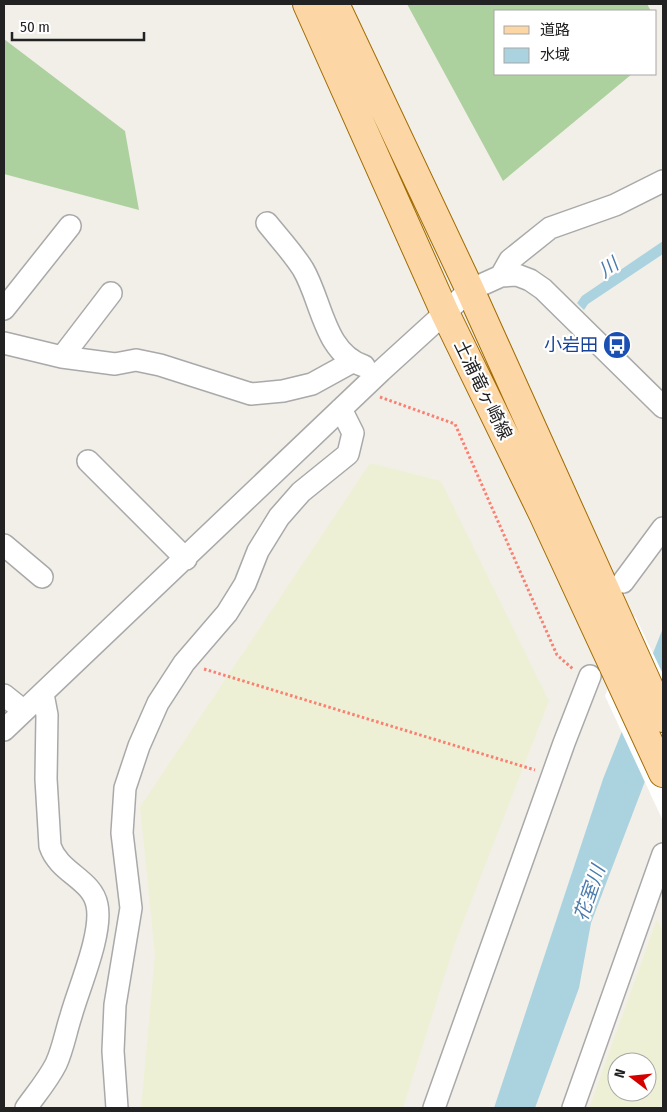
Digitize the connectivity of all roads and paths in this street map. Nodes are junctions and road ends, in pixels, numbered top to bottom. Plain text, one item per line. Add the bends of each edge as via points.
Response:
1 (307, 4) edge
2 (334, 4) edge
3 (663, 181) edge
4 (267, 224) dead end
5 (70, 226) dead end
6 (501, 276) junction
7 (470, 290) junction
8 (111, 293) dead end
9 (4, 309) edge
10 (446, 313) junction
11 (8, 349) edge
12 (62, 357) junction
13 (352, 362) junction
14 (381, 371) junction
15 (362, 389) junction
16 (663, 407) edge
17 (341, 409) junction
18 (88, 461) dead end
19 (663, 528) edge
20 (4, 545) edge
21 (186, 559) junction
22 (42, 577) dead end
23 (623, 582) dead end
24 (184, 663) junction
25 (589, 679) joint
26 (43, 694) junction
27 (4, 695) edge
28 (24, 711) junction
29 (663, 718) edge
30 (4, 730) edge
31 (663, 773) edge
32 (554, 776) junction
33 (663, 854) edge
34 (26, 1108) edge
35 (117, 1108) edge
36 (434, 1108) edge
37 (574, 1108) edge

1 - 10 main road, 土浦竜ヶ崎線
2 - 7 main road, 土浦竜ヶ崎線
3 - 6 street via 615,205 550,228 510,260
4 - 13 street via 303,269 337,347
5 - 9 street
6 - 7 street
6 - 16 street via 517,275 543,288
7 - 10 street
7 - 29 main road, 土浦竜ヶ崎線
8 - 12 street
10 - 14 street
10 - 31 main road, 土浦竜ヶ崎線
11 - 12 street
12 - 13 street via 115,364 136,360 251,394 312,384
13 - 14 street
14 - 15 street
15 - 17 street
15 - 25 path via 455,424 557,655
17 - 21 street
17 - 24 street via 353,433 348,454 301,492 279,517 227,612
18 - 21 street
19 - 23 street
20 - 22 street
21 - 26 street
24 - 32 path
24 - 35 street via 158,703 125,788 122,833 131,908 115,1005 113,1051
25 - 32 street
26 - 28 street
26 - 34 street via 47,715 50,846 62,866 90,888 97,905 90,956 56,1063
27 - 28 street
28 - 30 street
32 - 36 street
33 - 37 street

